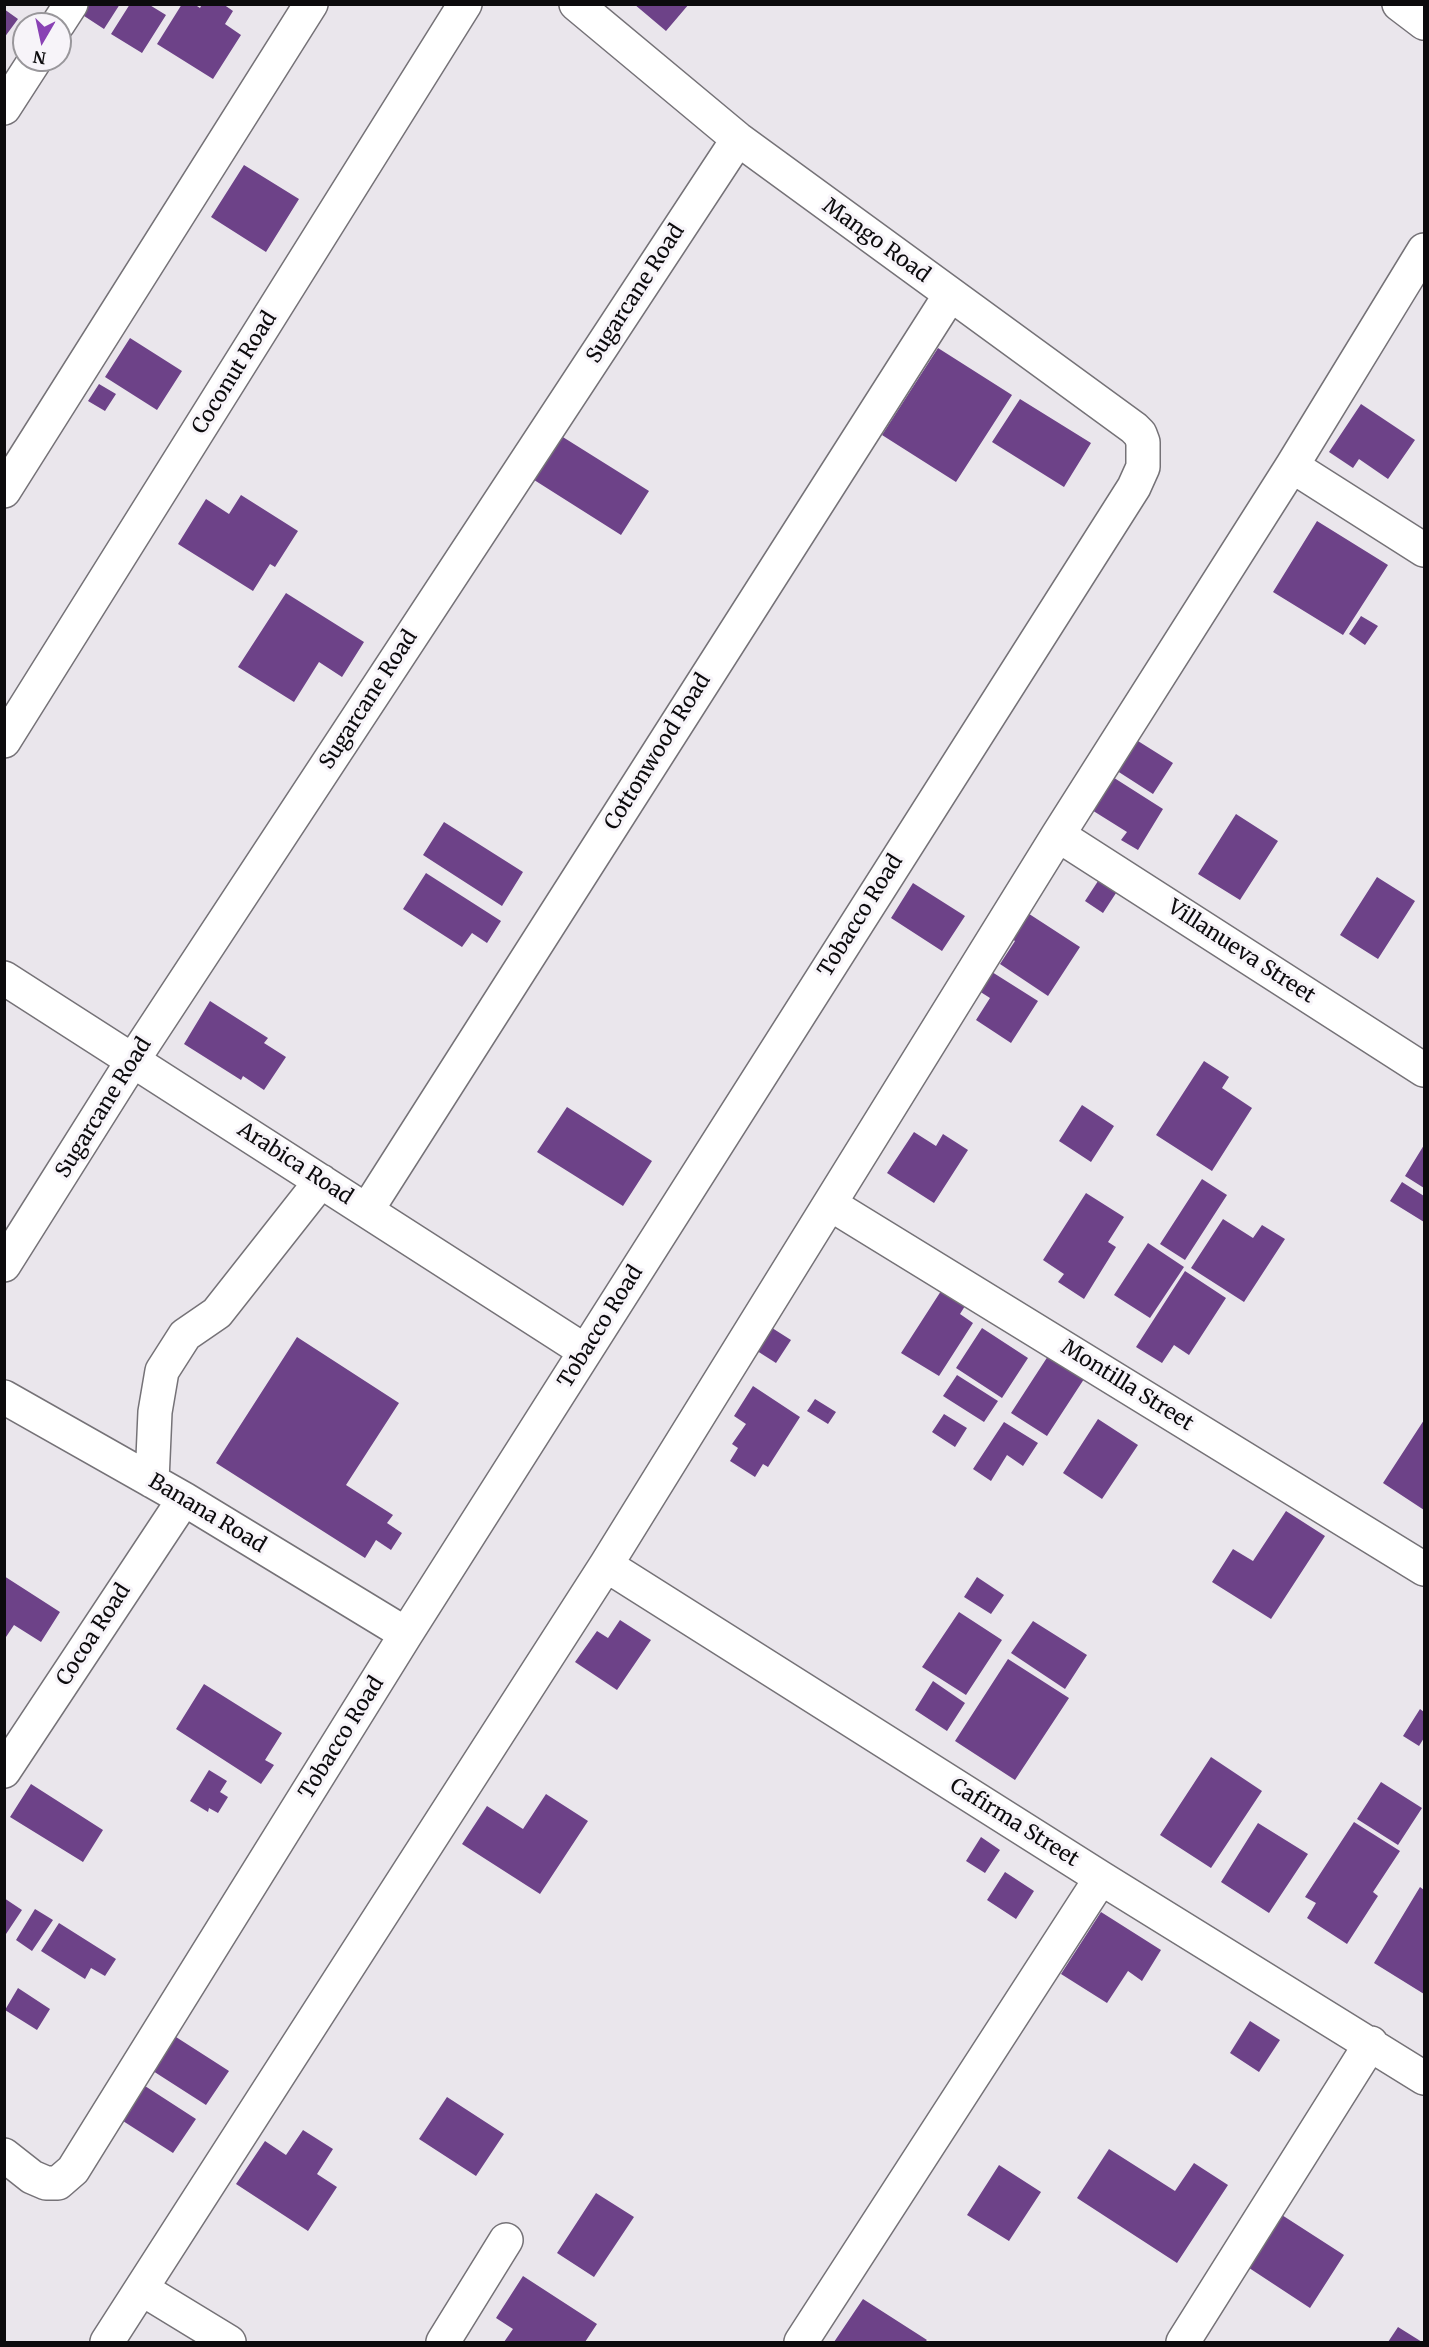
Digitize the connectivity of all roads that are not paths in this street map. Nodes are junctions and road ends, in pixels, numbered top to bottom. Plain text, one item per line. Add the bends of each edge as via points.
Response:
1 (311, 4) edge
2 (465, 4) edge
3 (576, 4) edge
4 (1399, 4) edge
5 (1425, 23) edge
6 (27, 72) edge
7 (4, 108) edge
8 (738, 139) junction
9 (1425, 249) edge
10 (950, 295) junction
11 (1293, 466) junction
12 (1134, 487) joint
13 (4, 491) edge
14 (1425, 550) edge
15 (4, 741) edge
16 (1058, 835) junction
17 (4, 978) edge
18 (133, 1060) junction
19 (1425, 1070) edge
20 (321, 1181) junction
21 (830, 1204) junction
22 (367, 1210) junction
23 (4, 1265) edge
24 (585, 1351) junction
25 (4, 1397) edge
26 (152, 1481) junction
27 (184, 1499) junction
28 (606, 1565) junction
29 (1425, 1569) edge
30 (406, 1634) junction
31 (4, 1771) edge
32 (1101, 1878) junction
33 (1371, 2043) junction
34 (1425, 2078) edge
35 (4, 2155) edge
36 (506, 2240) dead end
37 (142, 2289) junction
38 (107, 2343) edge
39 (229, 2343) edge
40 (443, 2343) edge
41 (801, 2343) edge
42 (1183, 2343) edge

1 - 13 street
2 - 15 street, Coconut Road
3 - 8 street, Mango Road
4 - 5 street
6 - 7 street
8 - 10 street, Mango Road
8 - 18 street, Sugarcane Road
9 - 11 street
10 - 12 street, Mango Road via 1140,434 1143,467
10 - 22 street, Cottonwood Road
11 - 14 street
11 - 16 street
12 - 24 street, Tobacco Road
16 - 19 street, Villanueva Street
16 - 21 street
17 - 18 street, Arabica Road
18 - 20 street, Arabica Road
18 - 23 street, Sugarcane Road
20 - 22 street, Arabica Road
20 - 26 street via 217,1313 185,1335 162,1371 155,1412
21 - 28 street
21 - 29 street, Montilla Street
22 - 24 street, Arabica Road
24 - 30 street, Tobacco Road
25 - 26 street, Banana Road
26 - 27 street, Banana Road
27 - 30 street, Banana Road
27 - 31 street, Cocoa Road
28 - 32 street, Cafirma Street
28 - 37 street
30 - 35 street, Tobacco Road via 73,2170 58,2182 46,2182 32,2177
32 - 33 street, Cafirma Street
32 - 41 street
33 - 34 street, Cafirma Street
33 - 42 street
36 - 40 street
37 - 38 street
37 - 39 street

